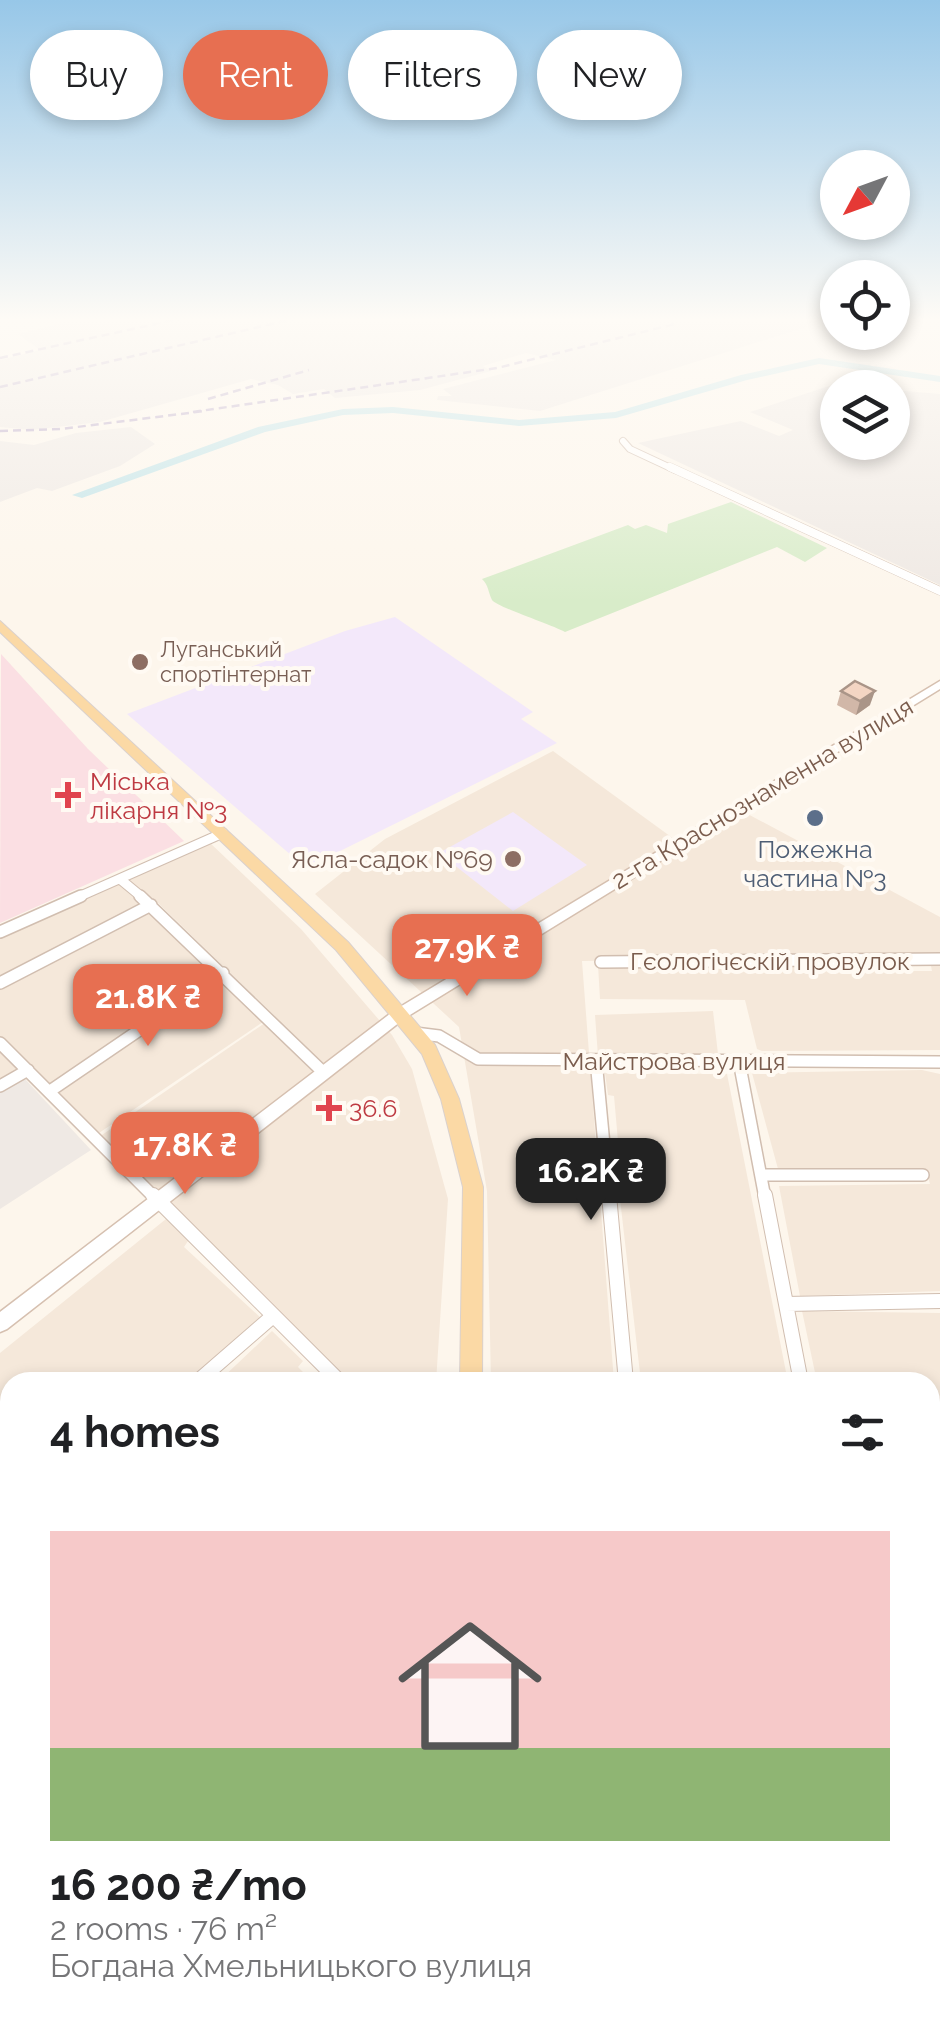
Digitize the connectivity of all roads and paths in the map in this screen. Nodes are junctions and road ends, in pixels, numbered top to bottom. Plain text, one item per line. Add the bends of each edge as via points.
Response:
1 (624, 441) dead end
2 (940, 591) edge
3 (0, 626) edge
4 (940, 684) edge
5 (223, 833) junction
6 (120, 878) junction
7 (151, 905) junction
8 (0, 932) edge
9 (940, 960) edge
10 (601, 962) dead end
11 (222, 973) junction
12 (0, 983) edge
13 (400, 1014) junction
14 (414, 1032) junction
15 (0, 1043) edge
16 (596, 1060) junction
17 (739, 1061) junction
18 (940, 1062) edge
19 (28, 1070) junction
20 (324, 1073) junction
21 (0, 1086) edge
22 (50, 1091) junction
23 (762, 1175) junction
24 (923, 1176) dead end
25 (160, 1201) junction
26 (940, 1302) edge
27 (786, 1304) junction
28 (273, 1316) junction
29 (0, 1322) edge
30 (208, 1372) edge
31 (330, 1372) edge
32 (471, 1372) edge
33 (625, 1372) edge
34 (799, 1372) edge

1 - 2 street
3 - 5 main road
4 - 13 street, 2-га Краснознаменна вулиця
5 - 6 street
5 - 13 main road via 342,946
6 - 7 street
6 - 8 street
7 - 11 street
7 - 12 street
9 - 10 street, Гєологічєскій провулок
11 - 20 street
11 - 22 street
13 - 14 main road
13 - 20 street, 2-га Краснознаменна вулиця
14 - 16 street, Майстрова вулиця via 439,1036 478,1059
14 - 32 main road via 450,1099 474,1188
15 - 19 street
16 - 17 street, Майстрова вулиця
16 - 33 street
17 - 18 street, Майстрова вулиця
17 - 23 street
19 - 21 street
19 - 22 street
20 - 25 street, 2-га Краснознаменна вулиця
22 - 25 street
23 - 24 street
23 - 27 street
25 - 28 street
25 - 29 street, 2-га Краснознаменна вулиця
26 - 27 street
27 - 34 street
28 - 30 street
28 - 31 street

